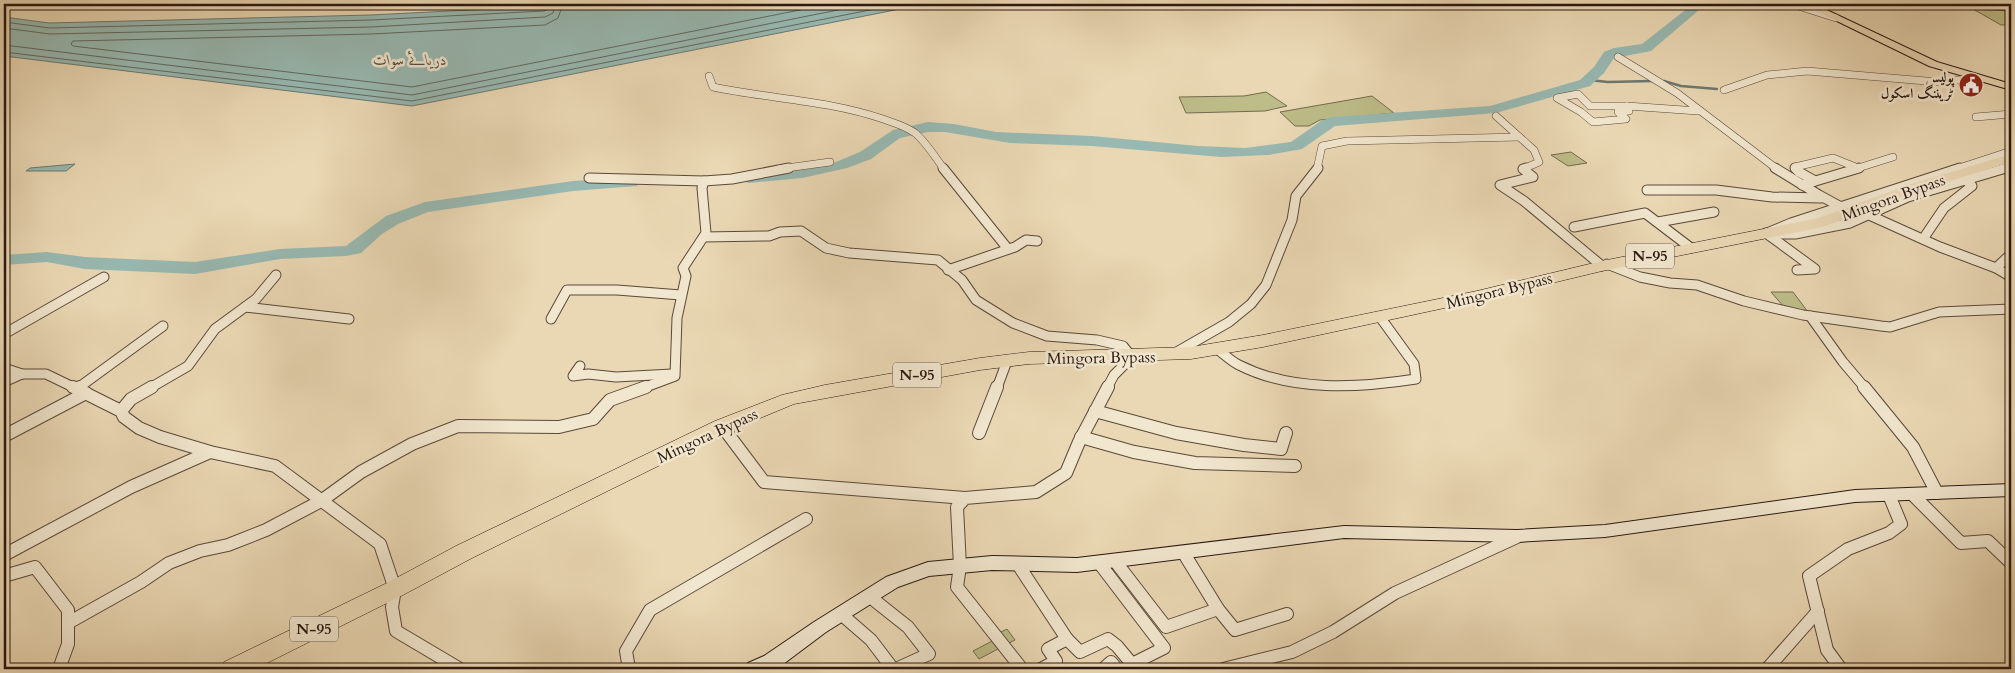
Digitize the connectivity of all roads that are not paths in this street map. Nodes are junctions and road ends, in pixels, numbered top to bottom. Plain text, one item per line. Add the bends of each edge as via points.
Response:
1 (1707, 4) edge
2 (1718, 4) edge
3 (1792, 4) edge
4 (1807, 4) edge
5 (1836, 18) junction
6 (1618, 57) dead end
7 (709, 76) dead end
8 (1978, 78) junction
9 (2011, 87) edge
10 (1724, 90) dead end
11 (1627, 106) junction
12 (1698, 111) junction
13 (2011, 114) edge
14 (1496, 116) dead end
15 (1976, 117) dead end
16 (1519, 137) junction
17 (2011, 151) edge
18 (1893, 157) dead end
19 (830, 162) dead end
20 (2009, 166) edge
21 (1858, 168) junction
22 (589, 178) dead end
23 (1965, 179) junction
24 (1815, 181) junction
25 (703, 185) junction
26 (1802, 185) junction
27 (1647, 190) dead end
28 (1822, 198) junction
29 (1841, 207) junction
30 (1714, 212) dead end
31 (1869, 215) junction
32 (1658, 222) junction
33 (1574, 228) dead end
34 (1766, 234) junction
35 (704, 237) junction
36 (1923, 239) junction
37 (1037, 241) dead end
38 (1691, 248) junction
39 (1008, 249) junction
40 (2011, 254) edge
41 (1605, 265) junction
42 (1996, 268) junction
43 (948, 270) junction
44 (1797, 270) dead end
45 (276, 275) dead end
46 (104, 277) dead end
47 (2011, 277) edge
48 (681, 295) junction
49 (246, 307) junction
50 (2011, 310) edge
51 (1810, 316) junction
52 (1380, 317) junction
53 (349, 319) dead end
54 (551, 319) dead end
55 (163, 326) dead end
56 (4, 334) edge
57 (1218, 349) junction
58 (1174, 354) junction
59 (1132, 357) junction
60 (1007, 361) junction
61 (580, 366) dead end
62 (4, 368) edge
63 (22, 374) junction
64 (672, 374) dead end
65 (4, 382) edge
66 (81, 391) junction
67 (121, 411) junction
68 (1095, 411) junction
69 (722, 426) junction
70 (979, 433) dead end
71 (1286, 434) dead end
72 (4, 436) edge
73 (1081, 437) junction
74 (210, 452) junction
75 (1295, 466) dead end
76 (2011, 490) edge
77 (1937, 493) junction
78 (1912, 494) junction
79 (1889, 495) junction
80 (965, 498) junction
81 (321, 501) junction
82 (806, 518) dead end
83 (1517, 536) junction
84 (1183, 552) junction
85 (4, 555) edge
86 (1108, 563) junction
87 (2011, 563) edge
88 (1017, 564) junction
89 (960, 566) junction
90 (4, 576) edge
91 (395, 589) junction
92 (869, 596) junction
93 (1218, 609) junction
94 (1818, 611) junction
95 (841, 614) junction
96 (1287, 614) dead end
97 (68, 622) junction
98 (1067, 639) junction
99 (1241, 668) edge
100 (59, 669) edge
101 (232, 669) edge
102 (460, 669) edge
103 (629, 669) edge
104 (755, 669) edge
105 (894, 669) edge
106 (1022, 669) edge
107 (1041, 669) edge
108 (1103, 669) edge
109 (1118, 669) edge
110 (1223, 669) edge
111 (1767, 669) edge
112 (1841, 669) edge

1 - 2 street
3 - 5 street
4 - 5 main road
5 - 8 main road via 1911,55
6 - 12 street via 1676,92
7 - 39 street via 713,88 801,98 864,112 906,126 916,134
8 - 9 main road
8 - 10 street via 1938,82 1783,73 1767,75
11 - 11 street via 1629,111 1618,112 1626,119 1593,122 1557,98 1578,94 1590,106
11 - 12 street
12 - 26 street
13 - 15 street
14 - 16 street
16 - 41 street via 1534,150 1539,162 1523,169 1533,177 1500,185
16 - 58 street via 1386,138 1322,146 1319,166 1296,196 1292,220 1266,284 1251,304 1229,322
17 - 29 street
18 - 21 street
19 - 25 street via 754,173
20 - 23 street
20 - 34 highway, Mingora Bypass / N-95 via 1913,188 1823,222
21 - 24 street
21 - 24 street via 1833,158 1795,167
22 - 25 street via 641,178
23 - 31 street via 1908,197
23 - 36 street via 1972,186 1967,194 1954,199 1935,217
24 - 26 street
25 - 35 street
26 - 28 street
27 - 28 street via 1716,190 1772,197
28 - 29 street
29 - 34 street via 1781,224
30 - 32 street
31 - 34 street via 1850,223 1794,234
31 - 36 street
32 - 33 street via 1645,213
32 - 38 street
34 - 38 highway, Mingora Bypass / N-95
34 - 44 street via 1815,269
35 - 43 street via 769,236 801,231 826,248 849,253 938,260
35 - 48 street via 683,268 686,276
36 - 42 street
37 - 39 street via 1026,240
38 - 41 highway, Mingora Bypass / N-95
39 - 43 street
40 - 42 street
41 - 51 street via 1640,277 1697,285 1744,301
41 - 52 highway, Mingora Bypass / N-95
42 - 47 street
43 - 59 street via 962,280 976,300 1020,327 1047,336 1097,340 1123,346
45 - 49 street
46 - 56 street
48 - 54 street via 567,290
48 - 81 street via 675,376 610,400 593,419 559,427 458,426 412,444 361,472
49 - 53 street
49 - 67 street via 215,329 188,366 132,399
50 - 51 street via 1939,312 1890,326
51 - 77 street via 1913,447
52 - 57 highway, Mingora Bypass / N-95
52 - 57 street via 1414,364 1416,379 1328,385 1298,381 1264,375 1238,364
55 - 66 street
57 - 58 highway, Mingora Bypass / N-95
58 - 59 highway, Mingora Bypass / N-95
59 - 60 highway, Mingora Bypass / N-95
59 - 68 street via 1114,375
60 - 69 highway, Mingora Bypass / N-95 via 789,399
60 - 70 street
61 - 64 street via 573,376 580,373 614,377
62 - 63 street
63 - 65 street
63 - 66 street via 46,374
66 - 67 street
66 - 72 street
67 - 74 street via 139,428
68 - 71 street via 1176,433 1244,445 1281,449
68 - 73 street
69 - 80 street via 764,482
69 - 91 highway, Mingora Bypass / N-95
73 - 75 street via 1134,452 1195,463
73 - 80 street via 1066,473 1036,492
74 - 81 street via 275,466
74 - 85 street via 169,468
76 - 77 main road
77 - 78 main road
78 - 79 main road
78 - 87 street via 1961,543 1988,541
79 - 83 main road via 1855,496 1605,531
79 - 94 street via 1900,524 1889,533 1848,549 1809,576
80 - 89 street via 957,507
81 - 91 street via 380,544
81 - 97 street via 266,530 169,564
82 - 103 street via 650,610 626,651
83 - 84 main road via 1344,532
83 - 99 street via 1395,593 1333,632 1292,652
84 - 86 main road
84 - 93 street
86 - 88 main road via 1077,566
86 - 93 street via 1166,627
86 - 98 street via 1164,648 1132,664 1108,640 1080,652
88 - 89 main road via 992,562
88 - 98 street
89 - 92 main road via 928,569 892,582
89 - 106 street via 957,587
90 - 97 street via 36,566 68,610
91 - 101 highway, Mingora Bypass / N-95
91 - 102 street via 392,607 396,632
92 - 95 main road
92 - 105 street via 908,627 929,654
93 - 96 street via 1235,630
94 - 111 street
94 - 112 street via 1827,650
95 - 104 main road via 771,662
95 - 105 street via 871,640
97 - 100 street via 68,644
98 - 107 street via 1048,650 1056,661
99 - 110 street
108 - 109 street via 1111,662

